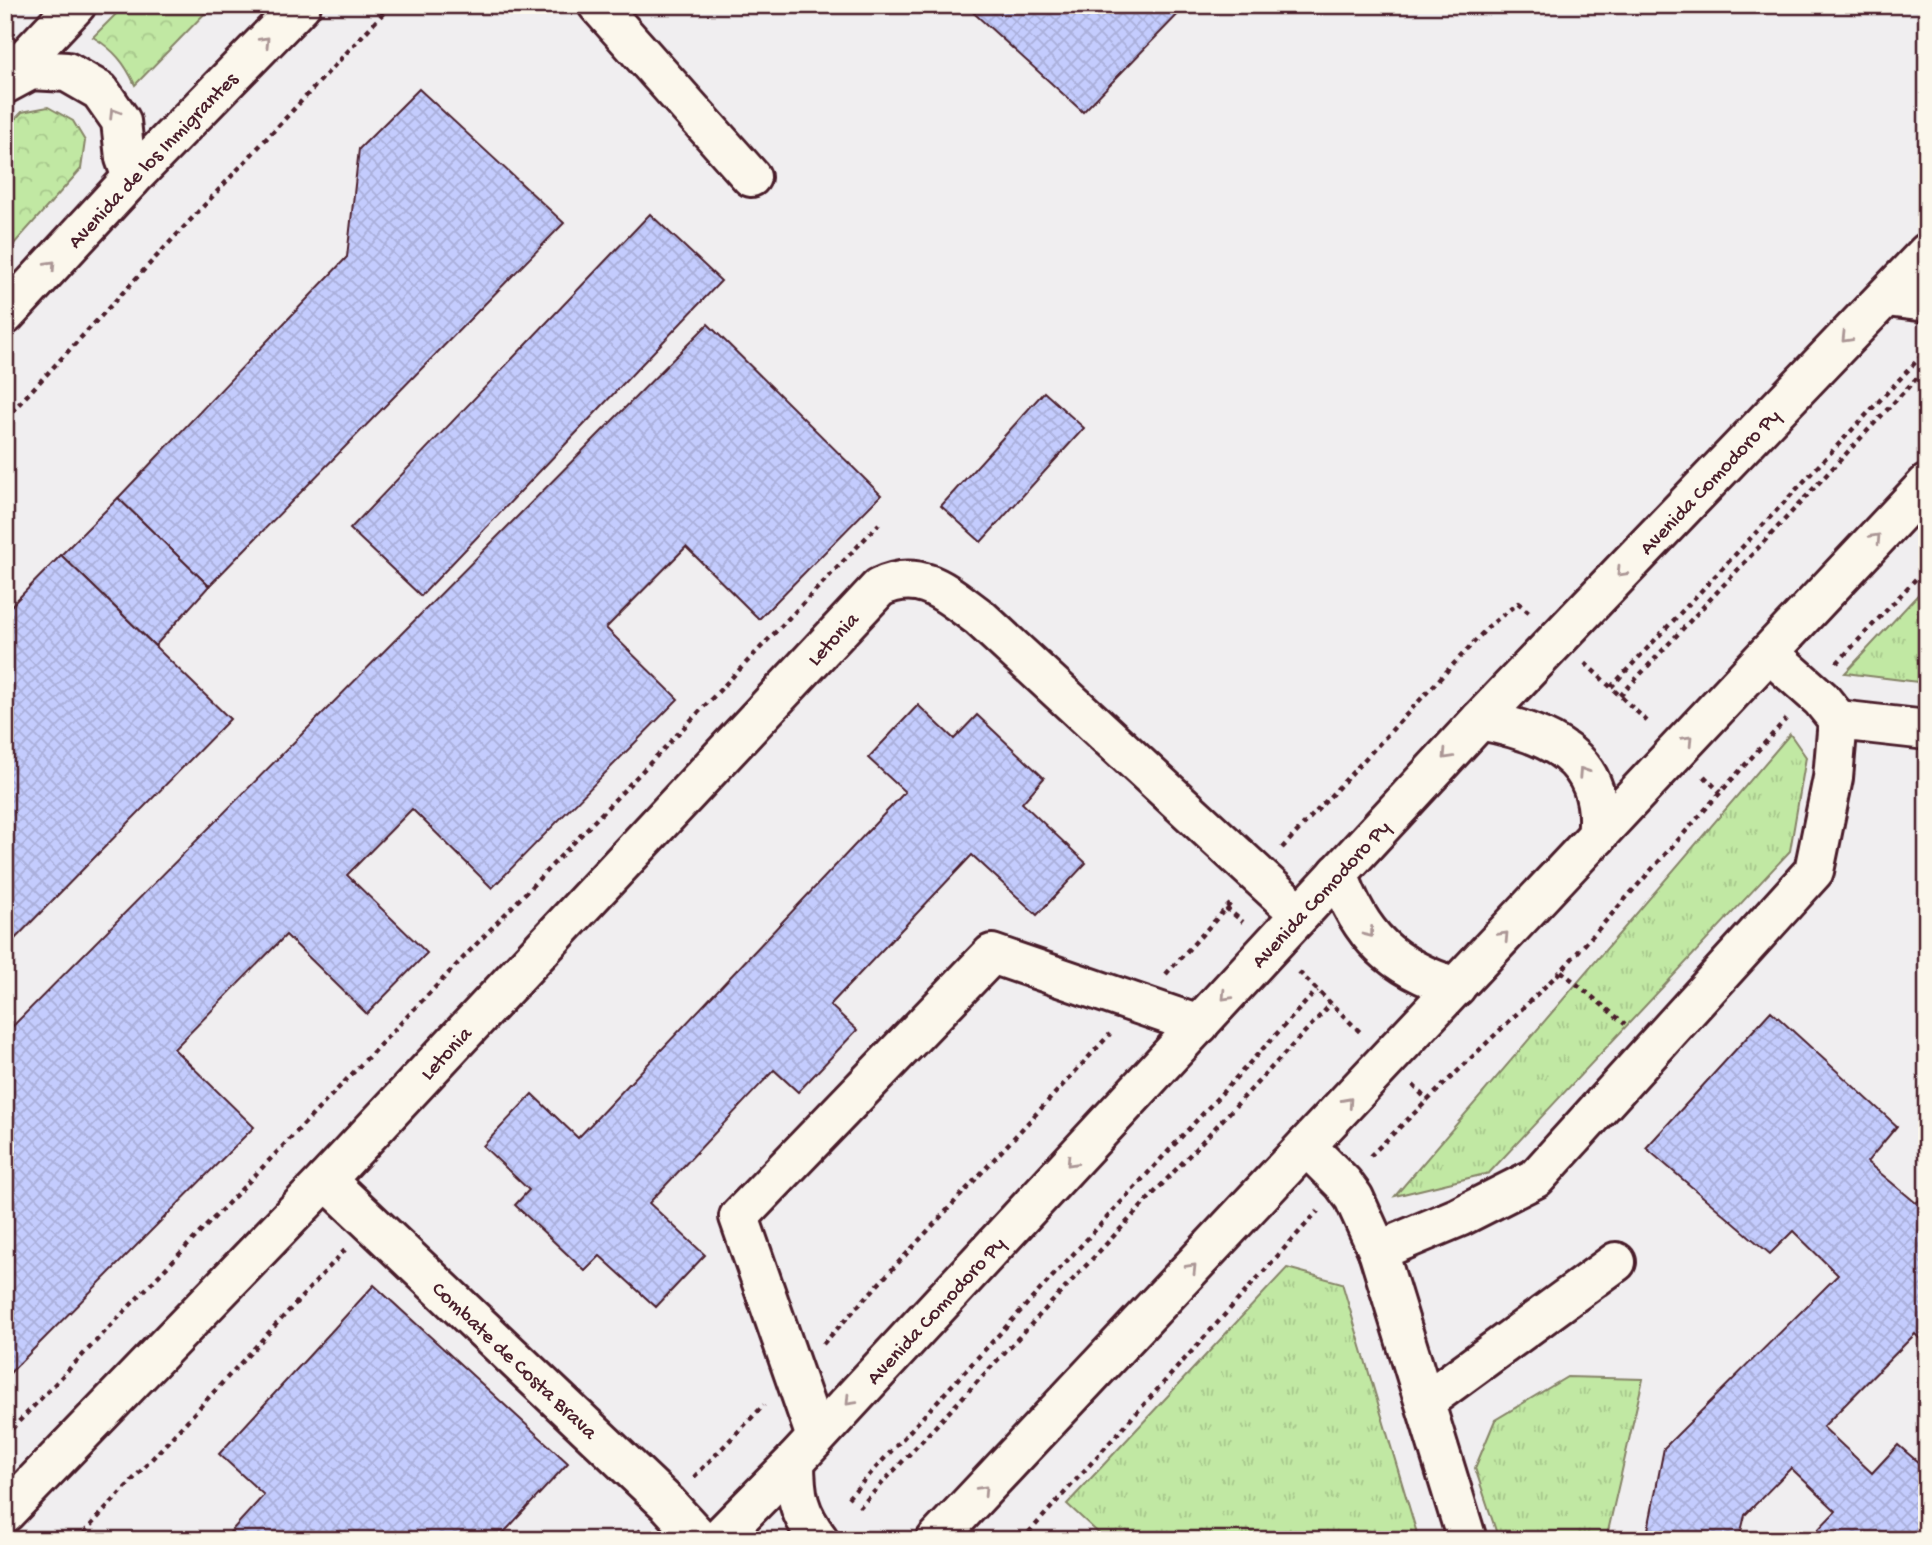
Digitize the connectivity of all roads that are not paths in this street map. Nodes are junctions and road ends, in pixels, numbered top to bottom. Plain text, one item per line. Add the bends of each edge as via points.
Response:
1 (76, 5) edge
2 (301, 5) edge
3 (598, 5) edge
4 (5, 82) edge
5 (751, 177) dead end
6 (132, 178) junction
7 (1927, 253) edge
8 (1886, 297) junction
9 (1927, 302) edge
10 (5, 315) edge
11 (1927, 484) edge
12 (1769, 653) junction
13 (1480, 720) junction
14 (1838, 720) junction
15 (1927, 730) edge
16 (1597, 837) junction
17 (1338, 873) junction
18 (1300, 914) junction
19 (1456, 987) junction
20 (1199, 1025) junction
21 (1307, 1146) junction
22 (326, 1180) junction
23 (1378, 1251) junction
24 (1616, 1262) dead end
25 (1426, 1401) junction
26 (806, 1449) junction
27 (5, 1513) edge
28 (701, 1540) edge
29 (717, 1540) edge
30 (820, 1540) edge
31 (936, 1540) edge
32 (1467, 1540) edge

1 - 4 main road
6 -> 2 main road, Avenida de los Inmigrantes
3 - 5 main road
6 -> 4 main road via 121,121 100,91 68,72 31,70
10 -> 6 main road, Avenida de los Inmigrantes
7 - 8 main road, Avenida Comodoro Py
8 - 9 main road
8 -> 13 main road, Avenida Comodoro Py
12 -> 11 main road
12 - 14 main road
16 -> 12 main road
16 -> 13 main road via 1595,795 1574,758 1538,734
13 -> 17 main road, Avenida Comodoro Py
14 - 15 main road
14 - 23 main road via 1833,778 1814,872 1536,1178
19 -> 16 main road
17 - 18 main road, Avenida Comodoro Py
17 -> 19 main road via 1356,916 1385,952 1429,979
18 -> 20 main road, Avenida Comodoro Py
18 - 22 main road, Letonia via 980,618 940,589 907,579 892,581 879,588
21 -> 19 main road
20 -> 26 main road, Avenida Comodoro Py
20 - 26 main road via 992,954 739,1217
21 - 23 main road via 1354,1198
31 -> 21 main road
22 - 27 main road, Letonia
22 - 28 main road, Combate de Costa Brava
23 - 25 main road
24 - 25 main road
25 - 32 main road
26 - 29 main road, Avenida Comodoro Py
26 - 30 main road via 795,1492 805,1521

